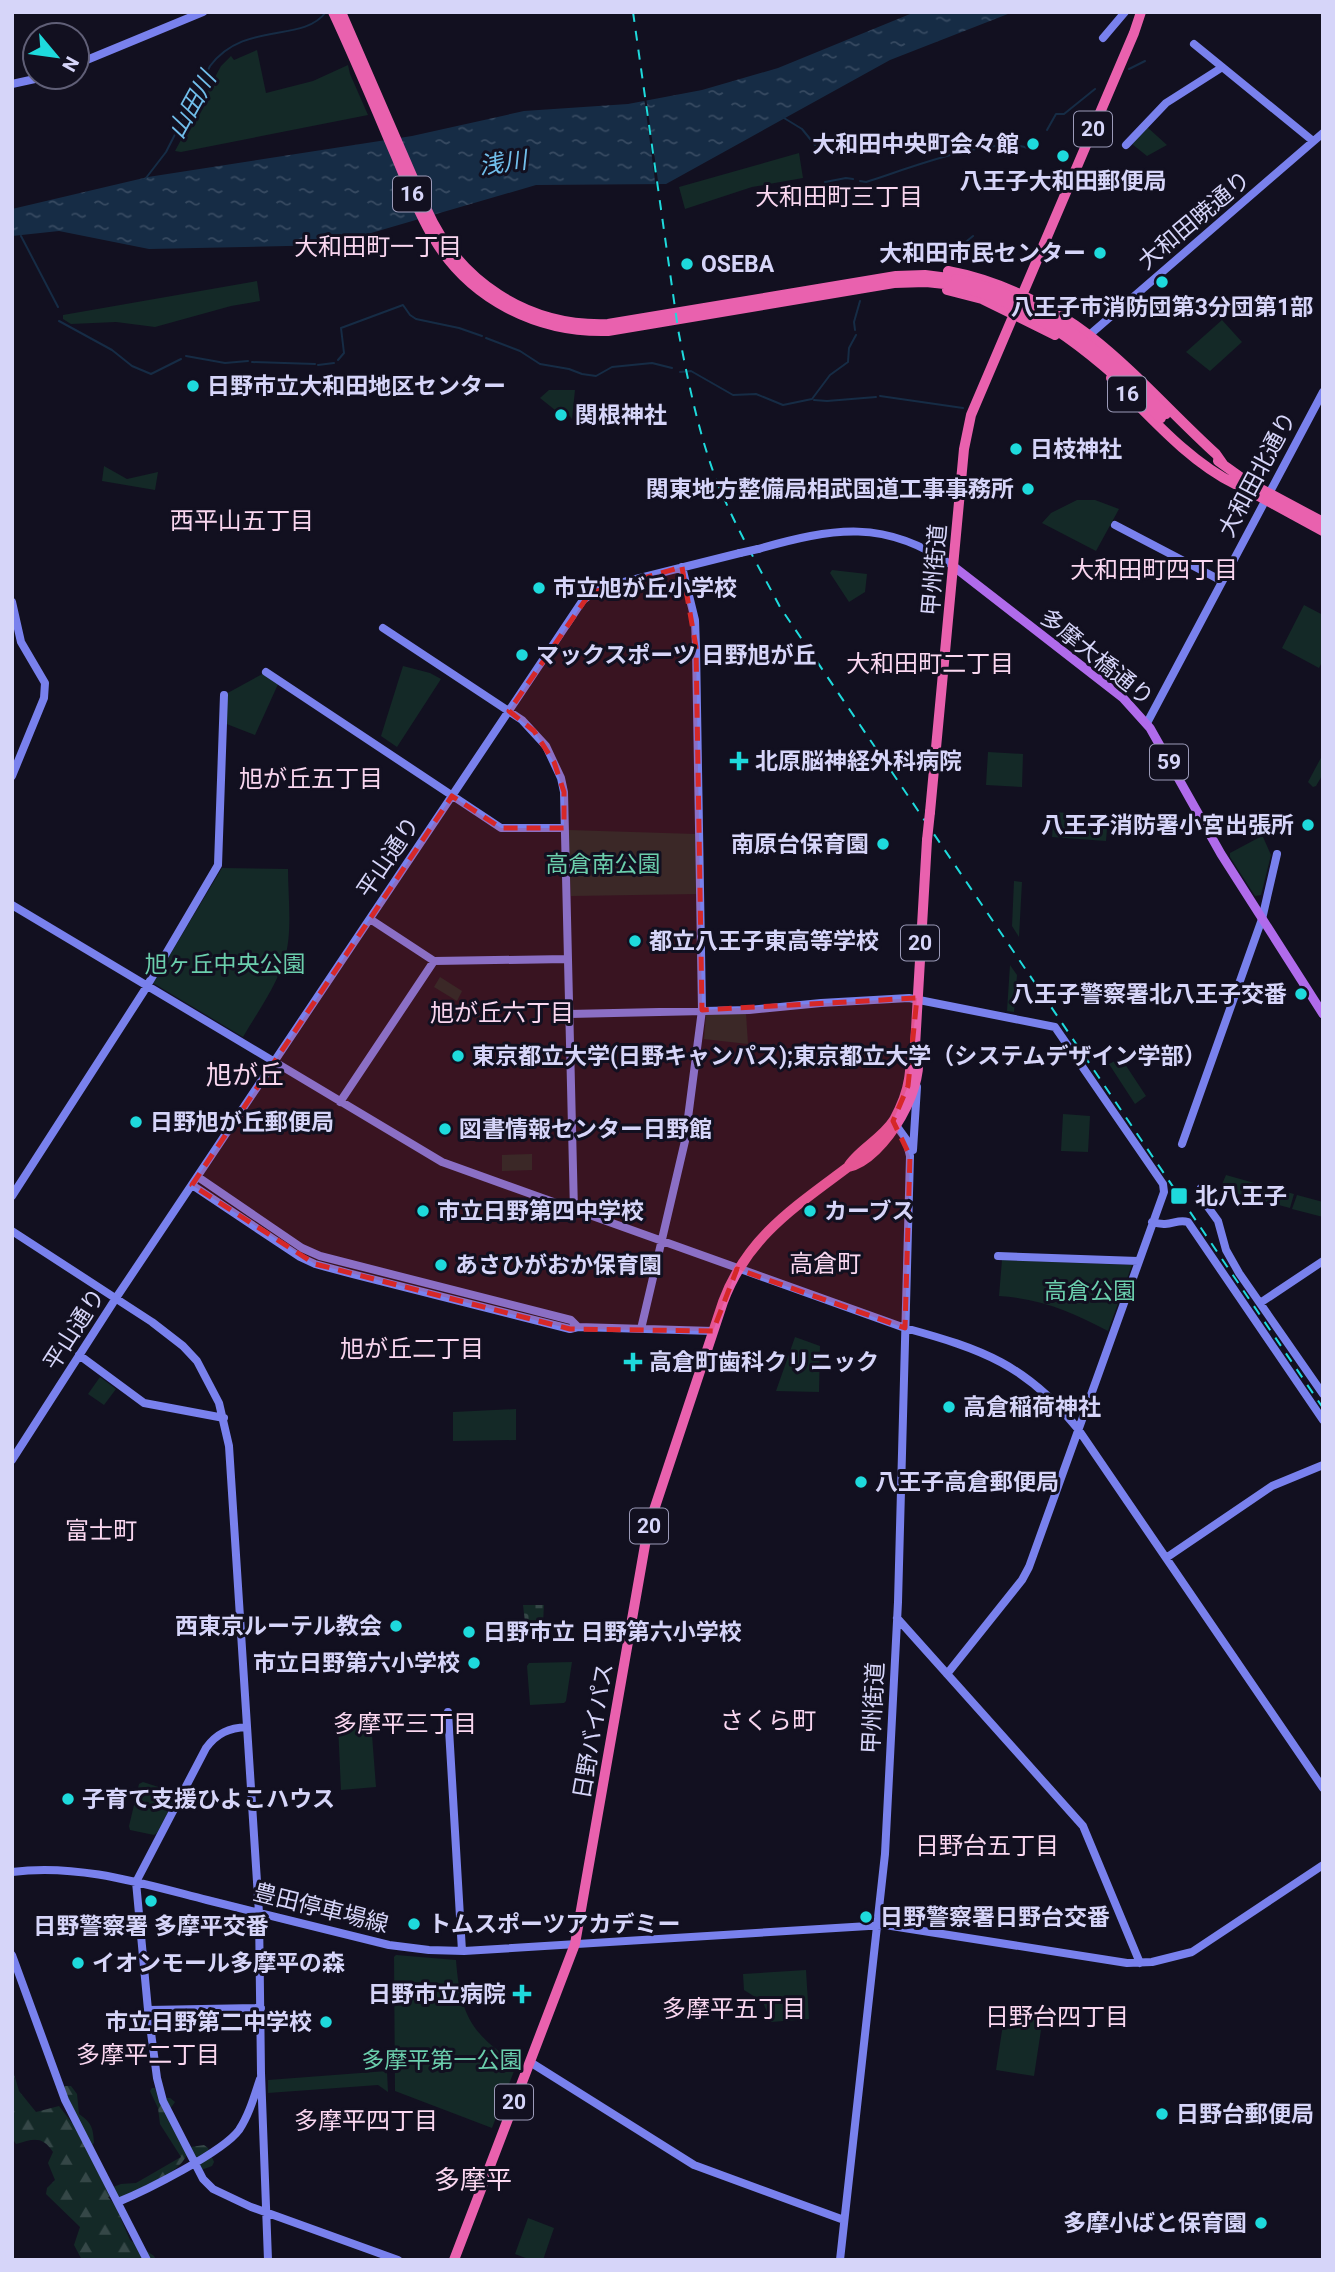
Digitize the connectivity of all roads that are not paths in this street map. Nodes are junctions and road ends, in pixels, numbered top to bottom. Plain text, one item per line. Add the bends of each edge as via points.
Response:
1 (203, 12) edge
2 (333, 12) edge
3 (341, 12) edge
4 (1125, 12) edge
5 (1141, 12) edge
6 (347, 35) junction
7 (1103, 38) dead end
8 (1194, 44) dead end
9 (91, 58) edge
10 (1221, 68) junction
11 (1323, 133) edge
12 (1313, 141) junction
13 (1126, 145) dead end
14 (1021, 296) junction
15 (704, 312) junction
16 (528, 313) junction
17 (1013, 313) junction
18 (1089, 335) junction
19 (1074, 347) junction
20 (1323, 392) edge
21 (1163, 416) junction
22 (1223, 464) junction
23 (1235, 484) junction
24 (1266, 497) junction
25 (1323, 522) edge
26 (1115, 525) dead end
27 (1323, 531) edge
28 (953, 566) junction
29 (682, 567) junction
30 (1222, 581) junction
31 (12, 602) edge
32 (383, 628) dead end
33 (266, 672) dead end
34 (224, 695) dead end
35 (509, 711) junction
36 (1147, 723) junction
37 (12, 776) edge
38 (452, 796) junction
39 (564, 828) junction
40 (1277, 854) dead end
41 (12, 905) edge
42 (370, 919) junction
43 (1262, 919) junction
44 (567, 959) junction
45 (434, 961) junction
46 (146, 986) junction
47 (917, 998) junction
48 (702, 1010) junction
49 (569, 1014) junction
50 (1323, 1014) edge
51 (915, 1046) junction
52 (917, 1058) junction
53 (275, 1063) junction
54 (340, 1102) junction
55 (895, 1124) junction
56 (1182, 1144) dead end
57 (910, 1156) junction
58 (195, 1181) junction
59 (1201, 1188) dead end
60 (12, 1196) edge
61 (574, 1211) junction
62 (1152, 1223) junction
63 (12, 1231) edge
64 (662, 1242) junction
65 (998, 1256) dead end
66 (1138, 1261) junction
67 (1323, 1261) edge
68 (737, 1269) junction
69 (116, 1298) junction
70 (1261, 1303) junction
71 (905, 1328) junction
72 (641, 1329) junction
73 (713, 1331) junction
74 (79, 1355) junction
75 (1323, 1394) edge
76 (224, 1418) junction
77 (1323, 1420) edge
78 (1078, 1429) junction
79 (12, 1460) edge
80 (1323, 1465) edge
81 (1166, 1558) junction
82 (897, 1618) junction
83 (947, 1674) junction
84 (447, 1712) dead end
85 (247, 1727) junction
86 (1323, 1788) edge
87 (1323, 1865) edge
88 (12, 1872) edge
89 (136, 1882) junction
90 (259, 1913) junction
91 (876, 1926) junction
92 (575, 1944) junction
93 (462, 1951) junction
94 (12, 1955) edge
95 (1140, 1963) junction
96 (261, 2008) junction
97 (148, 2010) junction
98 (530, 2062) junction
99 (258, 2102) junction
100 (194, 2162) junction
101 (118, 2202) junction
102 (265, 2211) junction
103 (844, 2220) junction
104 (148, 2260) edge
105 (268, 2260) edge
106 (398, 2260) edge
107 (454, 2260) edge
108 (840, 2260) edge

1 - 9 street
2 - 6 highway, 16
3 - 6 highway, 16
4 - 7 street
5 - 14 highway, 甲州街道 / 20
6 - 16 highway, 16 via 435,241 474,285 495,301
8 - 10 street
10 - 12 street
10 - 13 street via 1166,103
11 - 12 street, 大和田暁通り
12 - 18 street, 大和田暁通り
14 - 15 highway, 16 via 958,273 914,269 736,299
14 - 17 highway, 甲州街道 / 20
14 - 18 highway, 16
15 - 16 highway, 16 via 614,324 560,321
15 - 16 highway, 16 via 598,336 560,328
15 - 17 highway, 16 via 785,308 916,287 961,293
15 - 21 highway, 16, bridge via 896,276 932,275 996,292 1070,330 1107,358
17 - 19 highway, 16
17 - 28 highway, 甲州街道 / 20 via 969,422
18 - 19 street, 大和田暁通り
18 - 22 highway, 16
19 - 23 highway, 16 via 1197,459
20 - 24 street, 大和田北通り
21 - 22 highway, 16
21 - 23 highway, 16
22 - 24 highway, 16
23 - 24 highway, 16
24 - 25 highway, 16
24 - 27 highway, 16
24 - 30 street, 大和田北通り
26 - 30 street
28 - 29 street, 平山通り, bridge via 906,541 853,531 828,532
28 - 36 main road, 多摩大橋通り / 59 via 1123,698
28 - 47 highway, 甲州街道 / 20, bridge
29 - 35 street, 平山通り via 590,593
29 - 48 street via 695,620
30 - 36 street, 大和田北通り
31 - 37 street via 21,642 45,683 44,698
32 - 35 street
33 - 38 street
34 - 46 street via 218,864
35 - 38 street, 平山通り
35 - 39 street via 534,731 554,762 564,792
36 - 43 main road, 多摩大橋通り / 59
38 - 39 street via 501,828
38 - 42 street, 平山通り
39 - 44 street
40 - 43 street
41 - 46 street
42 - 45 street
42 - 53 street, 平山通り
43 - 50 main road, 多摩大橋通り / 59
43 - 56 street
44 - 45 street
44 - 49 street
45 - 54 street
46 - 53 street
46 - 60 street
47 - 48 street
47 - 51 highway, 甲州街道 / 20
47 - 62 street via 1055,1027 1163,1184
48 - 49 street
48 - 64 street via 685,1141
49 - 61 street
51 - 52 highway, 日野バイパス / 20
51 - 55 highway, 甲州街道 / 20
52 - 55 highway, 日野バイパス / 20 via 911,1097
52 - 57 street, 甲州街道
53 - 54 street
53 - 58 street, 平山通り
54 - 61 street via 442,1162
55 - 57 street, 甲州街道 via 906,1139
55 - 68 highway, 日野バイパス / 20 via 855,1166 776,1223
57 - 71 street, 甲州街道
58 - 69 street, 平山通り
58 - 72 street via 284,1247 315,1264 570,1329
59 - 70 street via 1218,1221 1226,1251
61 - 64 street
62 - 66 street
62 - 77 street via 1188,1222
63 - 69 street
64 - 68 street
64 - 72 street
65 - 66 street
66 - 78 street
67 - 70 street
68 - 71 street
68 - 73 highway, 日野バイパス / 20
69 - 74 street, 平山通り
69 - 76 street via 190,1352 207,1376
70 - 75 street
71 - 78 street via 975,1349 1004,1363 1048,1394
71 - 82 street, 甲州街道
72 - 73 street
73 - 92 highway, 日野バイパス / 20 via 648,1528
74 - 76 street via 144,1403
74 - 79 street, 平山通り
76 - 85 street
78 - 81 street
78 - 83 street via 1026,1573
80 - 81 street via 1272,1486
81 - 86 street
82 - 83 street
82 - 91 street, 甲州街道 via 885,1854
83 - 95 street via 1083,1826
84 - 93 street
85 - 89 street via 230,1728 206,1748
85 - 90 street
87 - 95 street, 豊田停車場線 via 1192,1952
88 - 89 street, 豊田停車場線 via 90,1872
89 - 90 street, 豊田停車場線
89 - 97 street
90 - 93 street, 豊田停車場線 via 389,1945
90 - 96 street
91 - 92 street, 豊田停車場線
91 - 95 street, 豊田停車場線
91 - 103 street, 甲州街道
92 - 93 street, 豊田停車場線
92 - 98 highway, 日野バイパス / 20
94 - 101 street via 65,2100
96 - 97 street
96 - 99 street
97 - 100 street via 156,2078
98 - 103 street via 694,2165
98 - 107 highway, 日野バイパス / 20
99 - 100 street via 229,2141
99 - 102 street
100 - 101 street
100 - 102 street via 213,2189
101 - 104 street
102 - 105 street
102 - 106 street
103 - 108 street, 甲州街道

